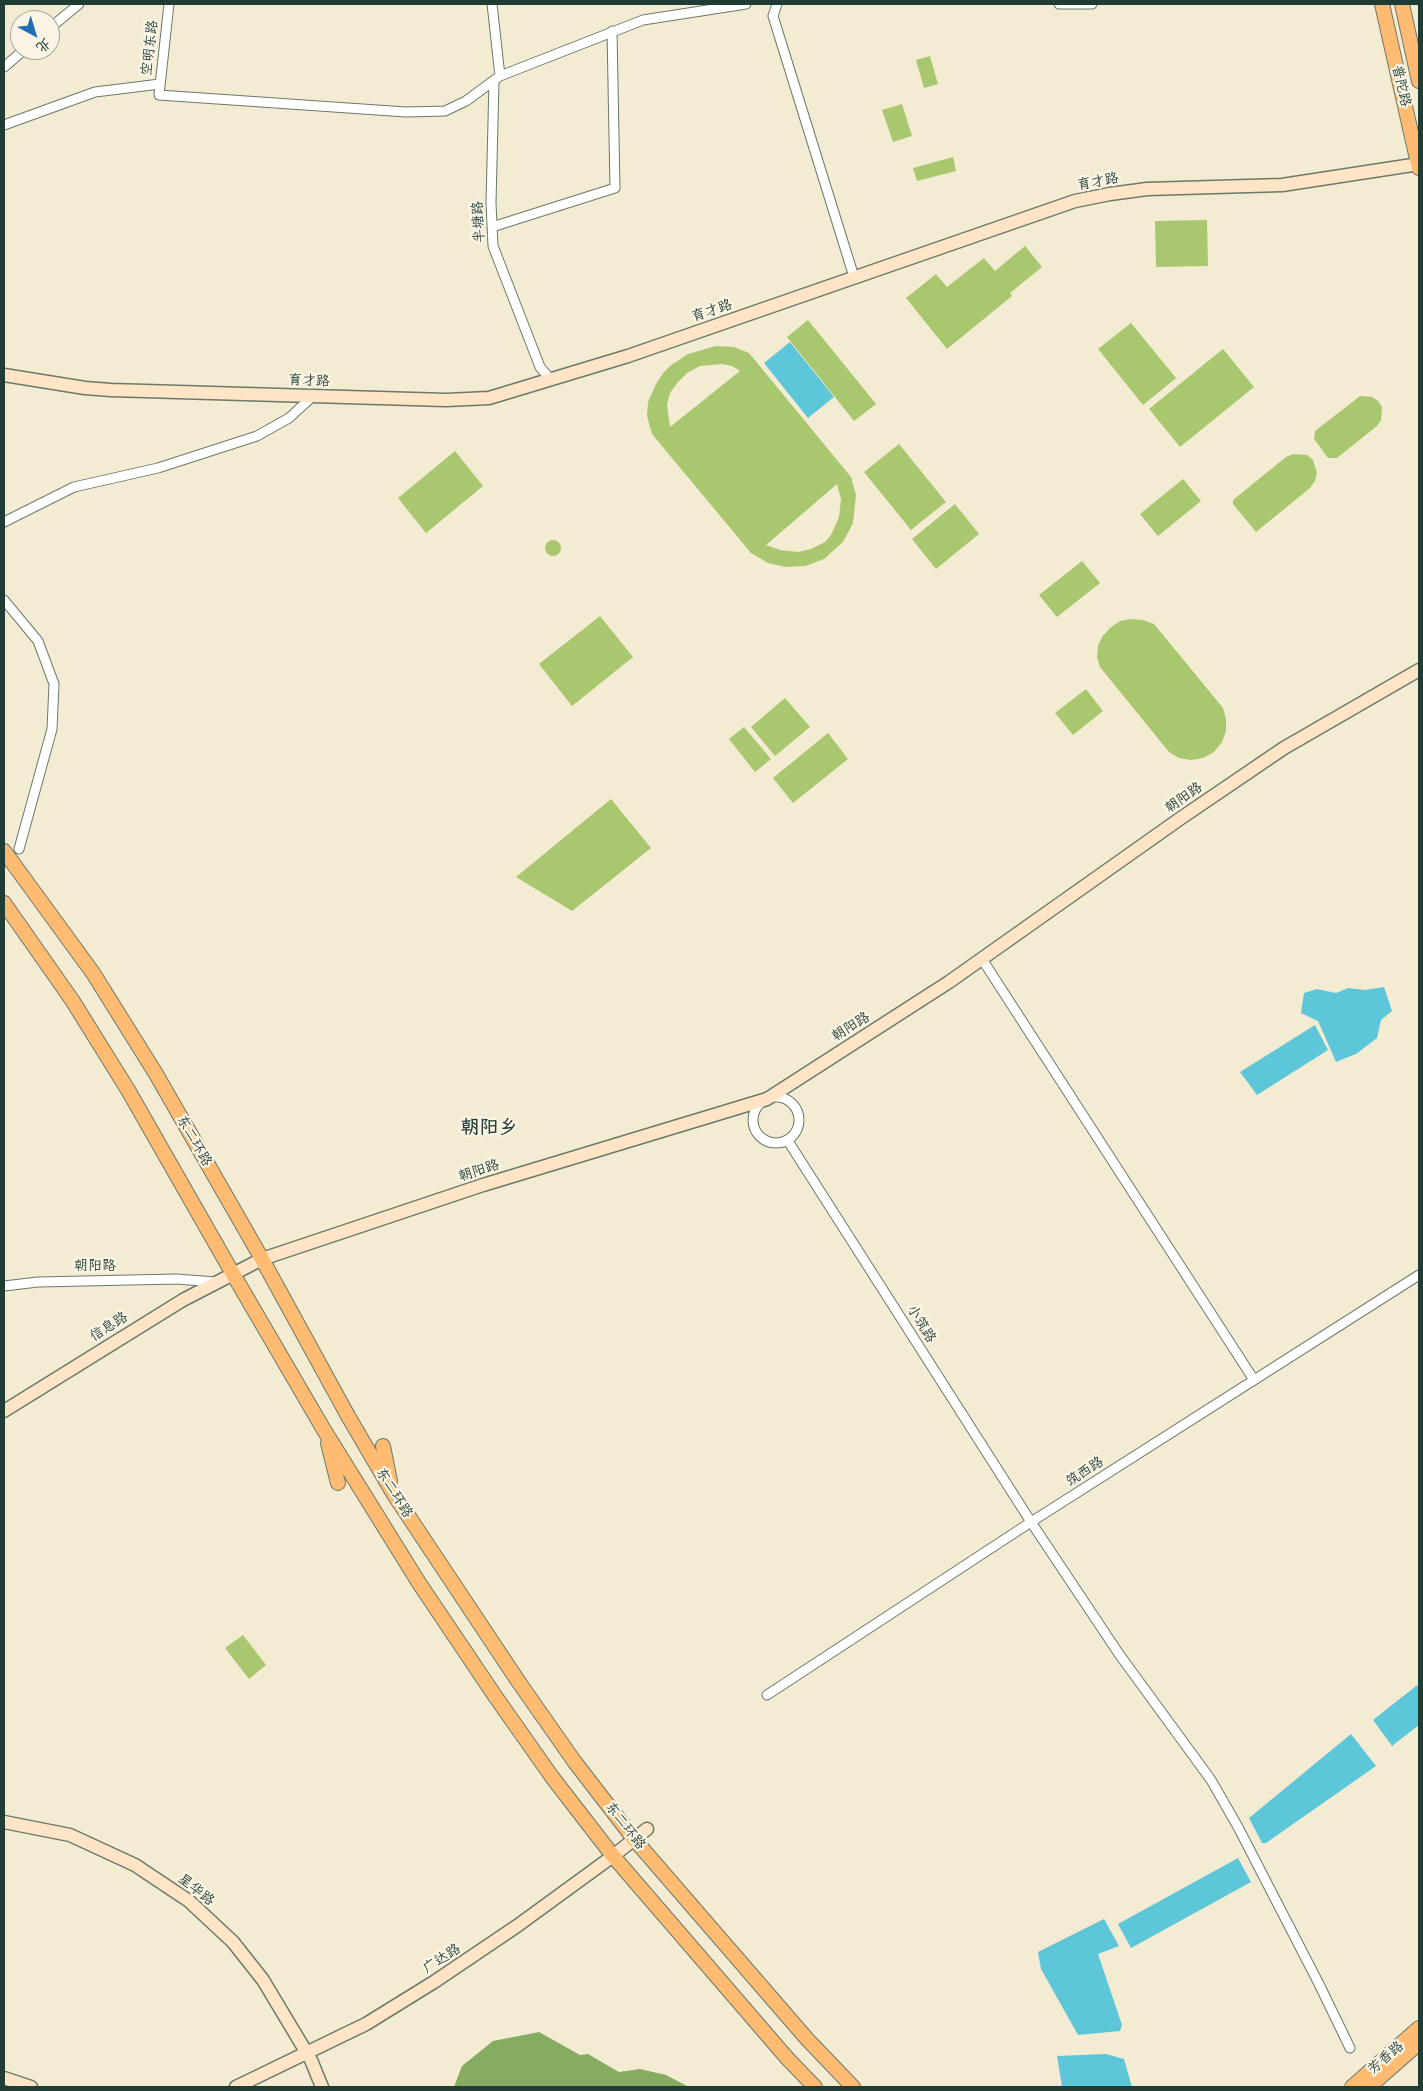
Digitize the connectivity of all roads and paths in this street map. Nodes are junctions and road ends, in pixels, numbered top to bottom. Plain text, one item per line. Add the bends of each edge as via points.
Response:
1 (78, 4) edge
2 (169, 4) edge
3 (492, 4) edge
4 (746, 4) edge
5 (777, 4) edge
6 (1059, 4) edge
7 (1092, 4) edge
8 (1382, 4) edge
9 (1402, 4) edge
10 (60, 19) edge
11 (612, 32) junction
12 (497, 79) junction
13 (1419, 81) edge
14 (160, 84) junction
15 (4, 126) edge
16 (1419, 165) edge
17 (492, 227) junction
18 (854, 277) junction
19 (4, 375) edge
20 (551, 380) junction
21 (313, 396) junction
22 (4, 522) edge
23 (4, 600) edge
24 (1419, 670) edge
25 (19, 850) dead end
26 (4, 851) edge
27 (4, 903) edge
28 (982, 959) junction
29 (767, 1099) junction
30 (788, 1141) junction
31 (262, 1259) junction
32 (233, 1274) junction
33 (1419, 1275) edge
34 (216, 1282) junction
35 (4, 1286) edge
36 (1254, 1380) junction
37 (4, 1411) edge
38 (324, 1430) junction
39 (383, 1446) dead end
40 (338, 1483) dead end
41 (393, 1494) junction
42 (1031, 1522) junction
43 (768, 1695) dead end
44 (4, 1822) edge
45 (647, 1828) dead end
46 (634, 1839) junction
47 (613, 1856) junction
48 (1419, 2028) edge
49 (1419, 2043) edge
50 (1350, 2048) dead end
51 (310, 2057) junction
52 (4, 2078) edge
53 (32, 2087) edge
54 (236, 2087) edge
55 (322, 2087) edge
56 (815, 2087) edge
57 (853, 2087) edge
58 (1352, 2087) edge
59 (1369, 2087) edge

1 - 10 street
2 - 14 street, 空明东路
3 - 12 street, 半塘路
4 - 11 street via 643,20
5 - 18 street via 773,16
6 - 7 street
8 - 16 main road, 普陀路
9 - 13 main road, 普陀路
11 - 12 street
11 - 17 street via 616,188
12 - 14 street, 空明东路 via 445,111 406,112 159,95
12 - 17 street, 半塘路
14 - 15 street via 95,92
16 - 18 street, 育才路 via 1282,185 1147,189 1110,194 1041,212
17 - 20 street, 半塘路 via 493,246 540,367
18 - 20 street, 育才路
19 - 21 street, 育才路 via 111,390
20 - 21 street, 育才路 via 489,398 467,400
21 - 22 street via 289,418 257,436 158,468 74,486
23 - 25 street via 38,641 54,684 52,728
24 - 28 street, 朝阳路 via 1269,758
26 - 31 main road, 东二环路 via 93,974 156,1074
27 - 32 main road, 东二环路 via 72,1000 128,1090
28 - 29 street, 朝阳路
28 - 36 street
29 - 30 street via 782,1098 795,1106 798,1129
29 - 30 street via 760,1103 753,1116 755,1131 766,1142
29 - 31 street, 朝阳路 via 483,1184
30 - 42 street, 小筑路
31 - 32 street, 朝阳路
31 - 41 main road, 东二环路
32 - 34 street, 信息路
32 - 38 main road, 东二环路
33 - 36 street, 筑西路
34 - 35 street, 朝阳路 via 176,1279 38,1282
34 - 37 street, 信息路
36 - 42 street, 筑西路
38 - 40 main road
38 - 47 main road, 东二环路 via 418,1583 552,1778
39 - 41 main road
41 - 46 main road, 东二环路 via 574,1761
42 - 43 street, 筑西路
42 - 50 street, 小筑路 via 1118,1654 1211,1780
44 - 51 street, 星华路 via 70,1835 135,1865 189,1901 233,1942 263,1980
45 - 46 street, 广达路
46 - 47 street, 广达路
46 - 57 main road, 东二环路 via 807,2039
47 - 51 street, 广达路 via 434,1982
47 - 56 main road, 东二环路 via 774,2044
48 - 58 main road, 芳香路
49 - 59 main road, 芳香路
51 - 54 street, 广达路
51 - 55 street, 星华路
52 - 53 street

